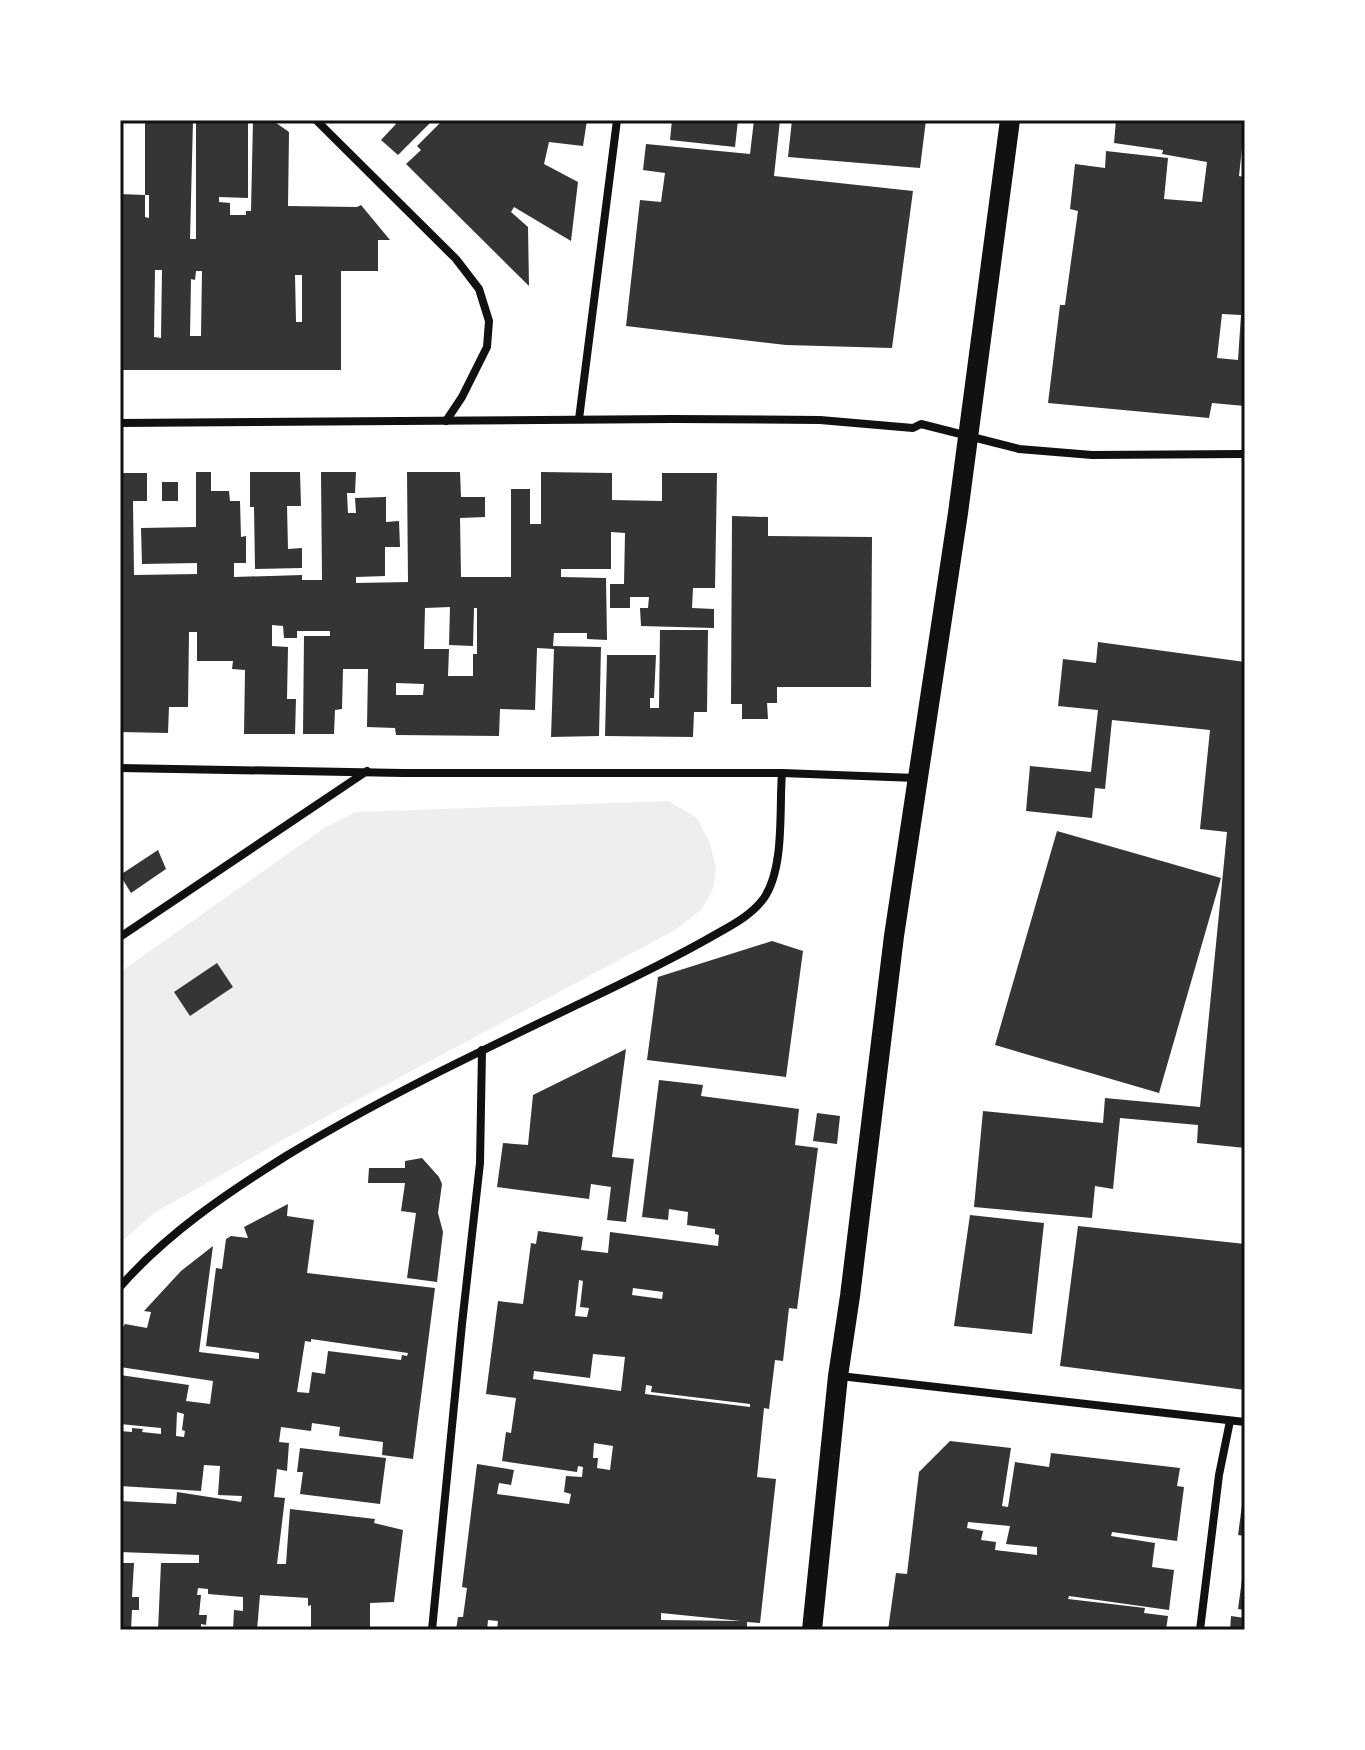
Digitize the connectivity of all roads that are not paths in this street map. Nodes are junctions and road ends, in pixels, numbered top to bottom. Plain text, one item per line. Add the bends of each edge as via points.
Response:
1 (316, 120) edge
2 (617, 120) edge
3 (1010, 120) edge
4 (579, 419) junction
5 (446, 421) junction
6 (120, 423) edge
7 (968, 436) junction
8 (1245, 454) edge
9 (120, 768) edge
10 (368, 771) junction
11 (782, 773) junction
12 (916, 778) junction
13 (120, 937) edge
14 (482, 1050) junction
15 (120, 1287) edge
16 (838, 1376) junction
17 (1230, 1421) junction
18 (1245, 1422) edge
19 (432, 1630) edge
20 (812, 1630) edge
21 (1200, 1630) edge

1 - 5 street via 456,259 479,289 489,321 487,347
2 - 4 street
3 - 7 main road
4 - 5 street
4 - 7 street via 820,420 913,428 921,424
5 - 6 street
7 - 8 street via 1019,449 1092,455
7 - 12 main road
9 - 10 street
10 - 11 street
10 - 13 street
11 - 12 street
11 - 14 street via 773,877 754,909 658,967
12 - 16 main road
14 - 15 street via 333,1127 235,1188
14 - 19 street via 480,1163
16 - 17 street
16 - 20 main road
17 - 18 street
17 - 21 street

